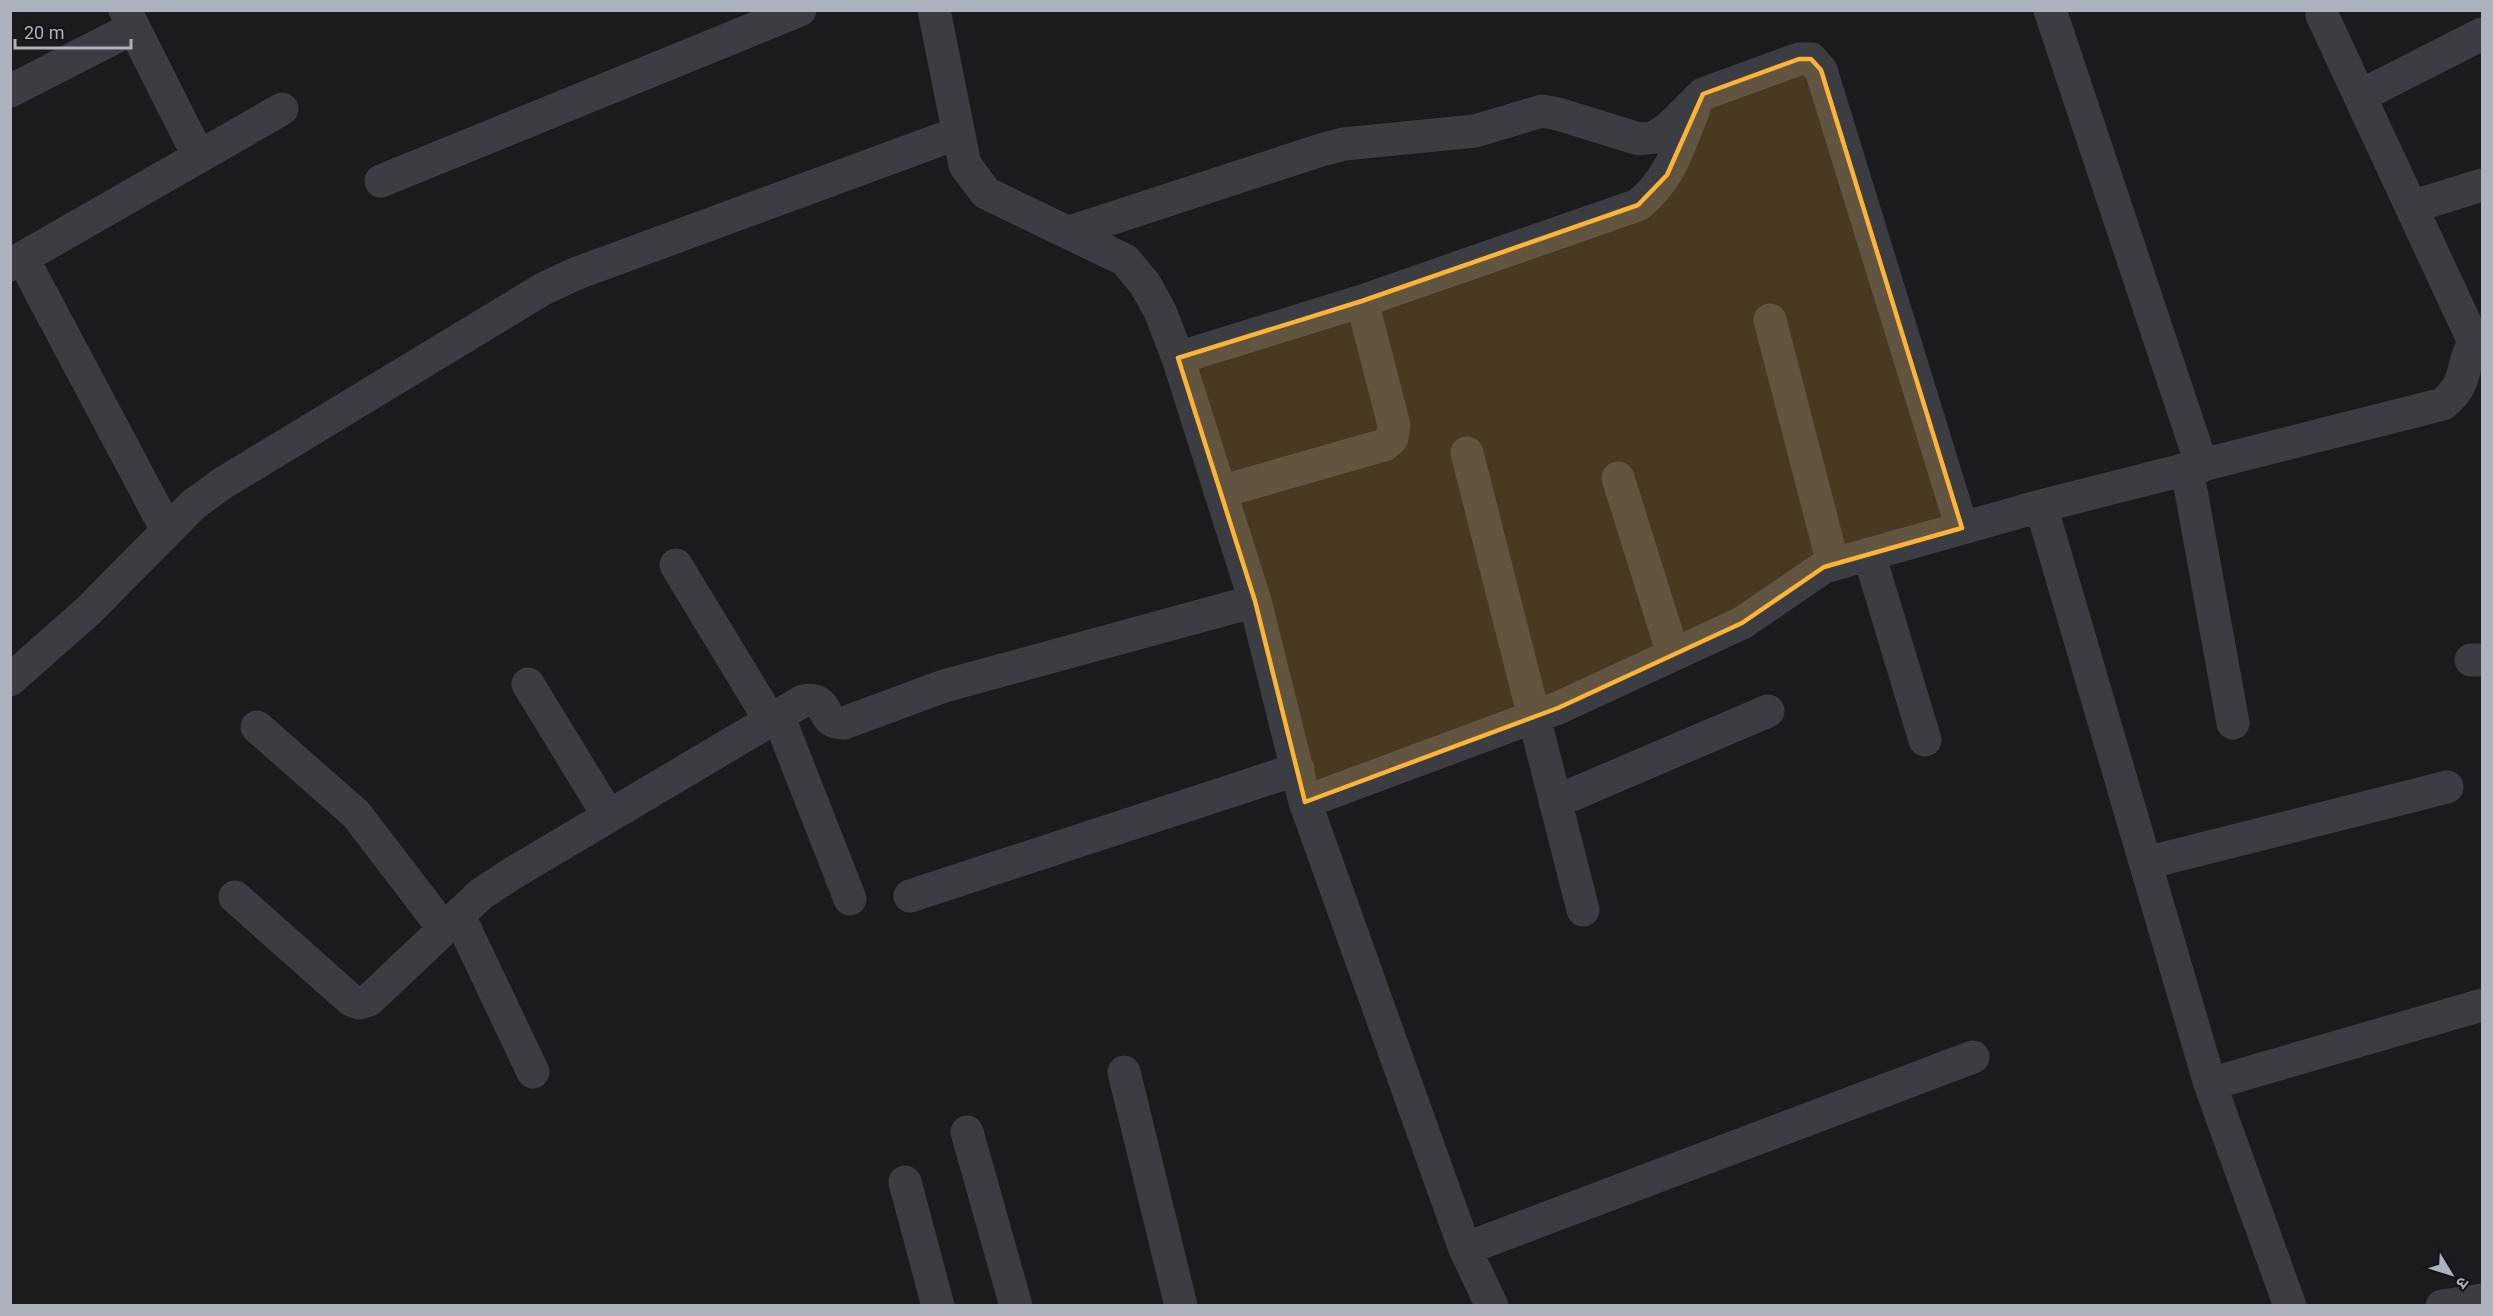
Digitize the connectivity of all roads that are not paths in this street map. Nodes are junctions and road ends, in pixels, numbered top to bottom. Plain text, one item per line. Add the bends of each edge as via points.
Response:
1 (800, 10) edge
2 (934, 10) edge
3 (2050, 10) edge
4 (2322, 15) dead end
5 (129, 19) edge
6 (2482, 34) edge
7 (10, 91) edge
8 (2360, 96) junction
9 (1698, 99) junction
10 (282, 109) dead end
11 (958, 133) junction
12 (199, 157) junction
13 (381, 181) dead end
14 (2482, 184) edge
15 (2411, 207) junction
16 (1070, 232) junction
17 (14, 263) edge
18 (1362, 301) junction
19 (1770, 320) dead end
20 (2479, 342) edge
21 (1178, 358) junction
22 (1467, 453) dead end
23 (2195, 467) junction
24 (1618, 478) dead end
25 (1220, 492) junction
26 (2041, 506) junction
27 (1962, 528) junction
28 (167, 530) junction
29 (1869, 554) junction
30 (1833, 564) junction
31 (676, 565) dead end
32 (1255, 601) junction
33 (1673, 654) junction
34 (10, 680) edge
35 (528, 684) dead end
36 (1768, 711) dead end
37 (1534, 716) junction
38 (774, 718) junction
39 (2234, 723) dead end
40 (257, 727) dead end
41 (1925, 740) dead end
42 (1298, 769) junction
43 (2447, 787) dead end
44 (1305, 802) junction
45 (1556, 802) junction
46 (608, 815) junction
47 (2145, 863) junction
48 (910, 896) dead end
49 (235, 897) dead end
50 (850, 899) dead end
51 (1582, 910) dead end
52 (451, 923) junction
53 (2482, 1005) edge
54 (1973, 1057) dead end
55 (533, 1072) dead end
56 (1124, 1072) dead end
57 (2210, 1084) junction
58 (967, 1132) dead end
59 (905, 1182) dead end
60 (1465, 1249) junction
61 (2482, 1300) edge
62 (938, 1305) edge
63 (1016, 1305) edge
64 (1181, 1305) edge
65 (1492, 1305) edge
66 (2290, 1305) edge
67 (2442, 1305) edge

1 - 13 street
2 - 11 street
3 - 23 street
4 - 8 street
5 - 7 street
5 - 12 street
6 - 8 street
8 - 15 street
9 - 16 street via 1655,137 1639,139 1542,111 1475,131 1344,144
9 - 18 street via 1666,175 1638,205
9 - 27 street via 1719,87 1799,59 1811,59 1821,70
10 - 12 street
11 - 16 street via 965,165 986,193
11 - 28 street via 543,289 223,483
12 - 17 street
14 - 15 street
15 - 20 street
16 - 21 street via 1125,260 1161,311
17 - 28 street
18 - 21 street
18 - 25 street via 1394,426 1392,438 1384,445
19 - 30 street
20 - 23 street via 2468,352 2460,383 2444,404
21 - 25 street
22 - 37 street
23 - 26 street
23 - 39 street
24 - 33 street
25 - 32 street
26 - 27 street
26 - 47 street
27 - 29 street
28 - 34 street via 88,610
29 - 30 street
29 - 41 street
30 - 33 street via 1813,572 1742,624
31 - 38 street
32 - 38 street via 945,686 844,723 828,718 822,704 814,699
32 - 42 street
33 - 37 street
35 - 46 street
36 - 45 street
37 - 44 street
37 - 45 street
38 - 46 street
38 - 50 street
40 - 52 street via 356,814
42 - 44 street
42 - 48 street
43 - 47 street
44 - 60 street
45 - 51 street
46 - 52 street via 481,894
47 - 57 street
49 - 52 street via 359,1003 369,1000
52 - 55 street
53 - 57 street
54 - 60 street
56 - 64 street
57 - 66 street
58 - 63 street
59 - 62 street
60 - 65 street
61 - 67 street

